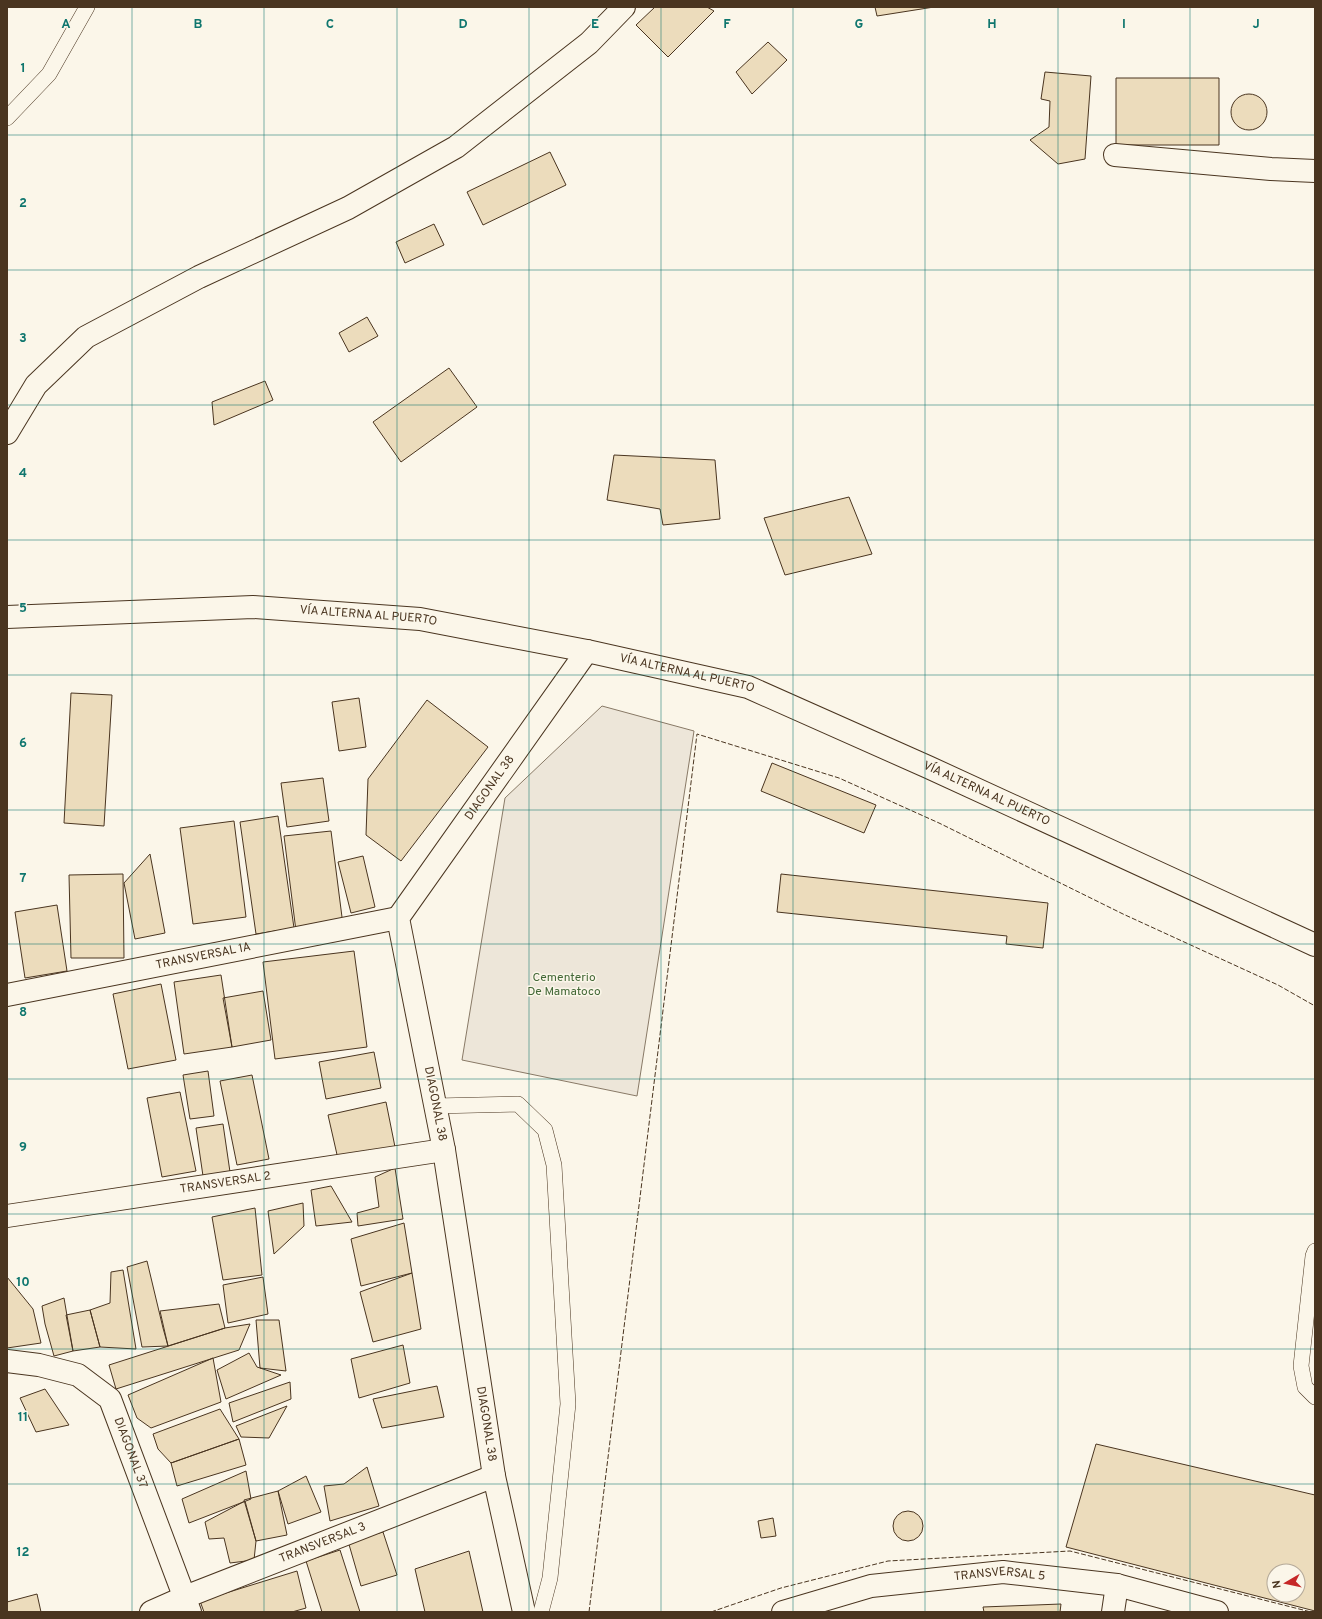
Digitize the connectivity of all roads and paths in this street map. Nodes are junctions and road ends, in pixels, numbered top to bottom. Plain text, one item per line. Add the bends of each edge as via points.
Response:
1 (87, 7) edge
2 (624, 7) edge
3 (7, 118) edge
4 (1115, 155) dead end
5 (1315, 171) edge
6 (7, 433) edge
7 (7, 617) edge
8 (587, 651) junction
9 (398, 918) junction
10 (1315, 945) edge
11 (7, 995) edge
12 (435, 1106) junction
13 (444, 1150) junction
14 (7, 1216) edge
15 (1315, 1251) edge
16 (7, 1361) edge
17 (1315, 1397) edge
18 (494, 1476) junction
19 (1117, 1585) junction
20 (187, 1604) edge
21 (151, 1612) edge
22 (524, 1612) edge
23 (541, 1612) edge
24 (783, 1612) edge
25 (1113, 1612) edge
26 (1217, 1612) edge

1 - 3 lane via 49,74
2 - 6 street via 589,44 456,147 348,208 199,277 86,336 36,385
4 - 5 street
7 - 8 street, VÍA ALTERNA AL PUERTO via 253,607 420,619
8 - 9 street, DIAGONAL 38
8 - 10 street, VÍA ALTERNA AL PUERTO via 748,687
9 - 11 street, TRANSVERSAL 1A
9 - 12 street, DIAGONAL 38
12 - 13 street, DIAGONAL 38
12 - 23 lane via 518,1104 544,1130 554,1165 568,1404 550,1578
13 - 14 street, TRANSVERSAL 2
13 - 18 street, DIAGONAL 38
15 - 17 lane via 1301,1366 1305,1387
16 - 20 street, DIAGONAL 37 via 39,1365 78,1375 110,1399
18 - 20 street, TRANSVERSAL 3
18 - 22 street, DIAGONAL 38
19 - 24 street, TRANSVERSAL 5 via 1003,1572 871,1586
19 - 25 street
19 - 26 street, TRANSVERSAL 5
20 - 21 street, TRANSVERSAL 3

